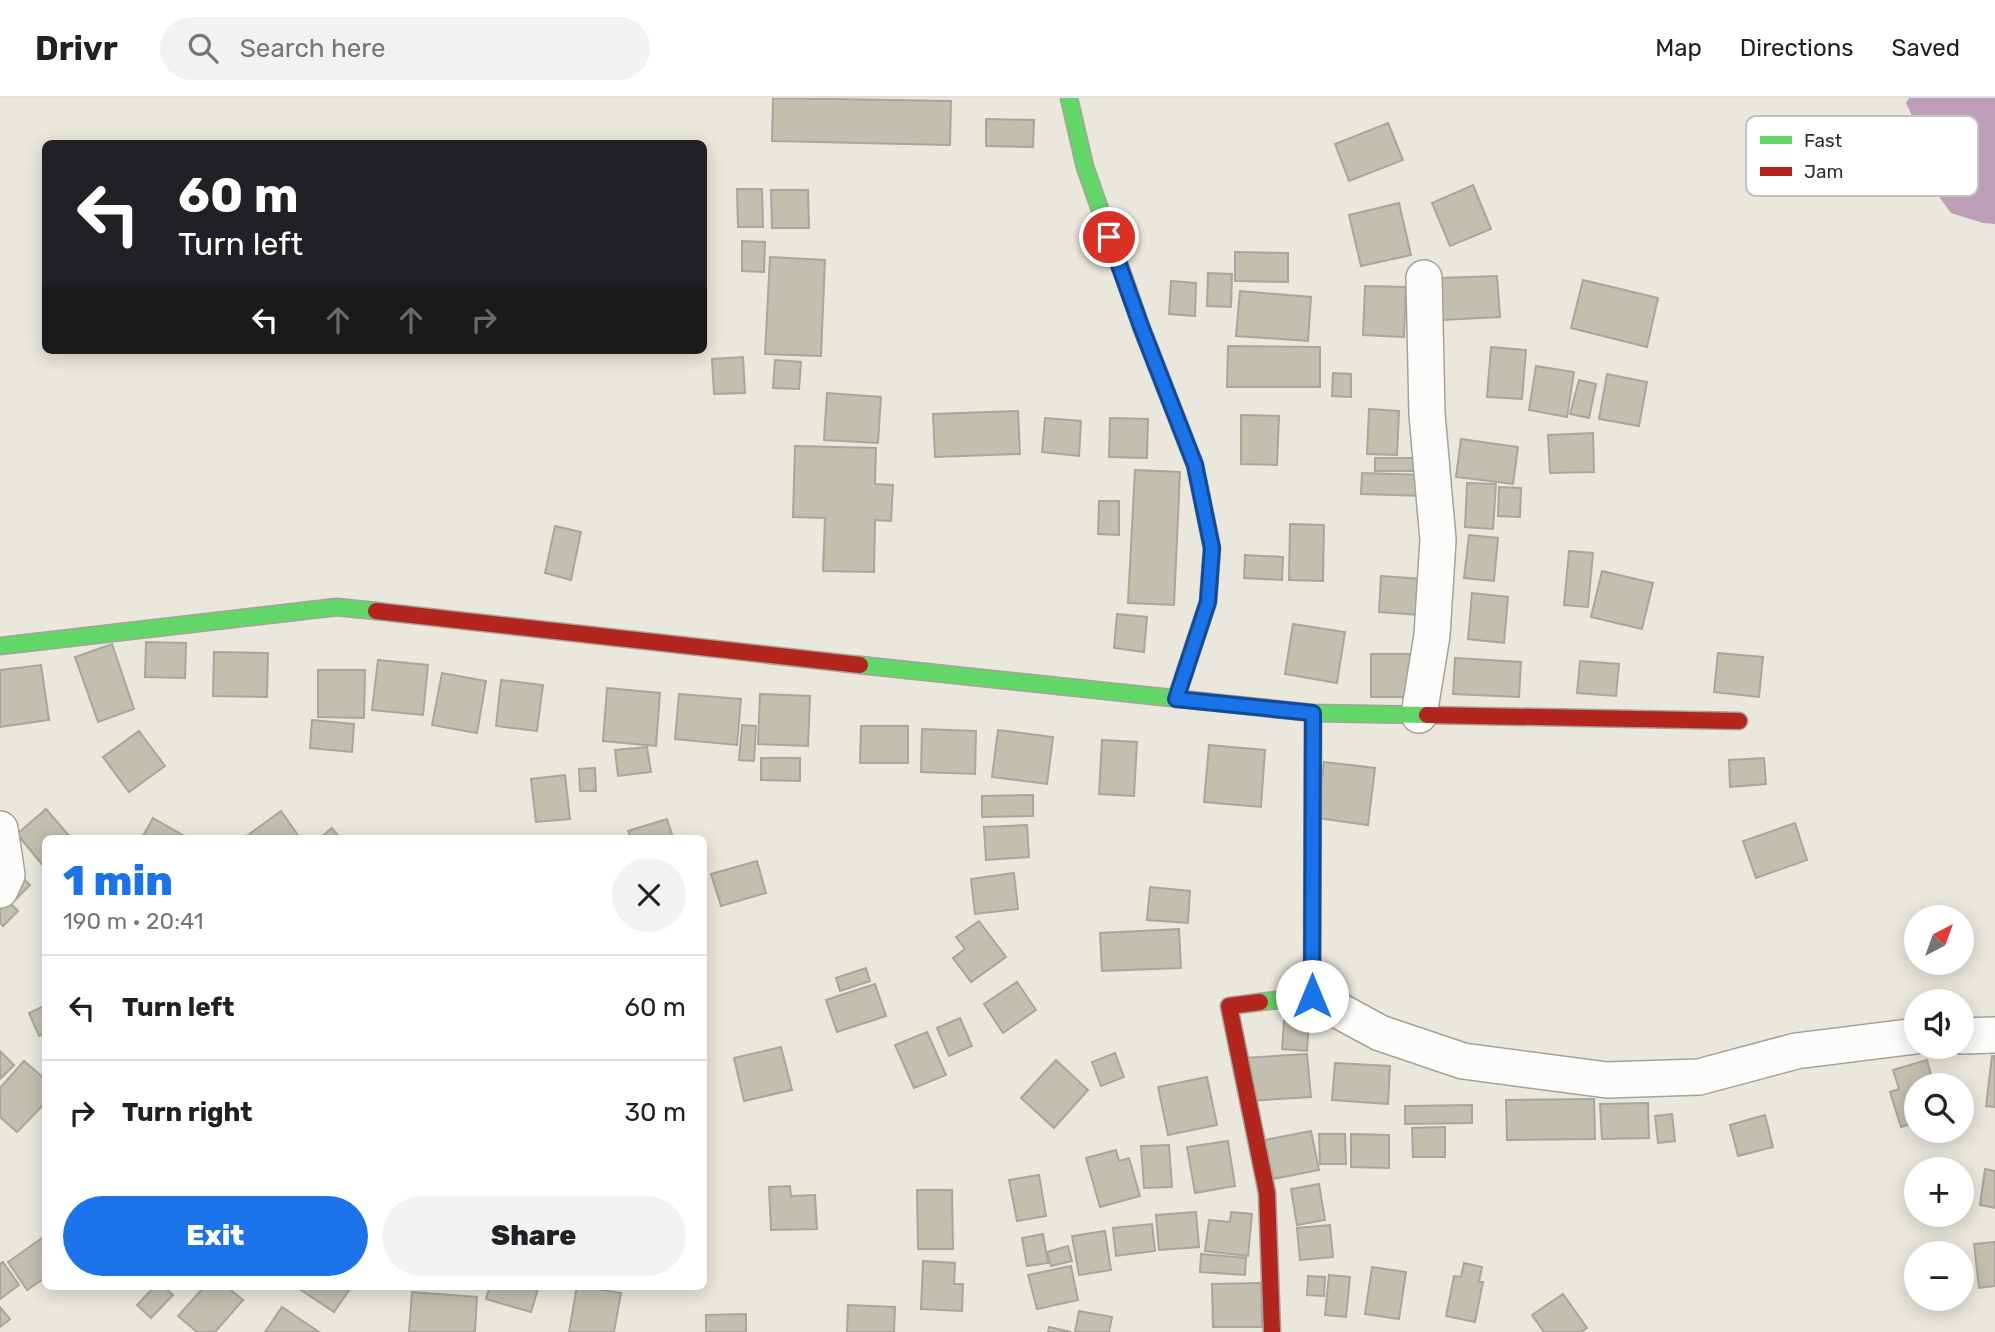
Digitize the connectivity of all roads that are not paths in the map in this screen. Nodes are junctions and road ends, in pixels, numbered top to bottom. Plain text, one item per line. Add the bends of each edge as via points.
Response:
1 (1069, 98) edge
2 (1424, 278) dead end
3 (0, 646) edge
4 (1176, 699) junction
5 (1313, 713) junction
6 (1419, 715) junction
7 (1739, 721) dead end
8 (0, 829) edge
9 (0, 890) edge
10 (1312, 996) junction
11 (1974, 1035) edge
12 (1995, 1035) edge
13 (1904, 1038) edge
14 (1272, 1332) edge

1 - 4 street via 1085,167 1195,465 1212,548 1208,602
2 - 6 street via 1427,414 1438,540 1432,635
3 - 4 street via 337,607
4 - 5 street
5 - 6 street
5 - 10 street
6 - 7 street
8 - 9 street via 7,875
10 - 13 street via 1380,1033 1463,1061 1607,1080 1699,1077 1796,1051
10 - 14 street via 1228,1006 1268,1193
11 - 12 street

